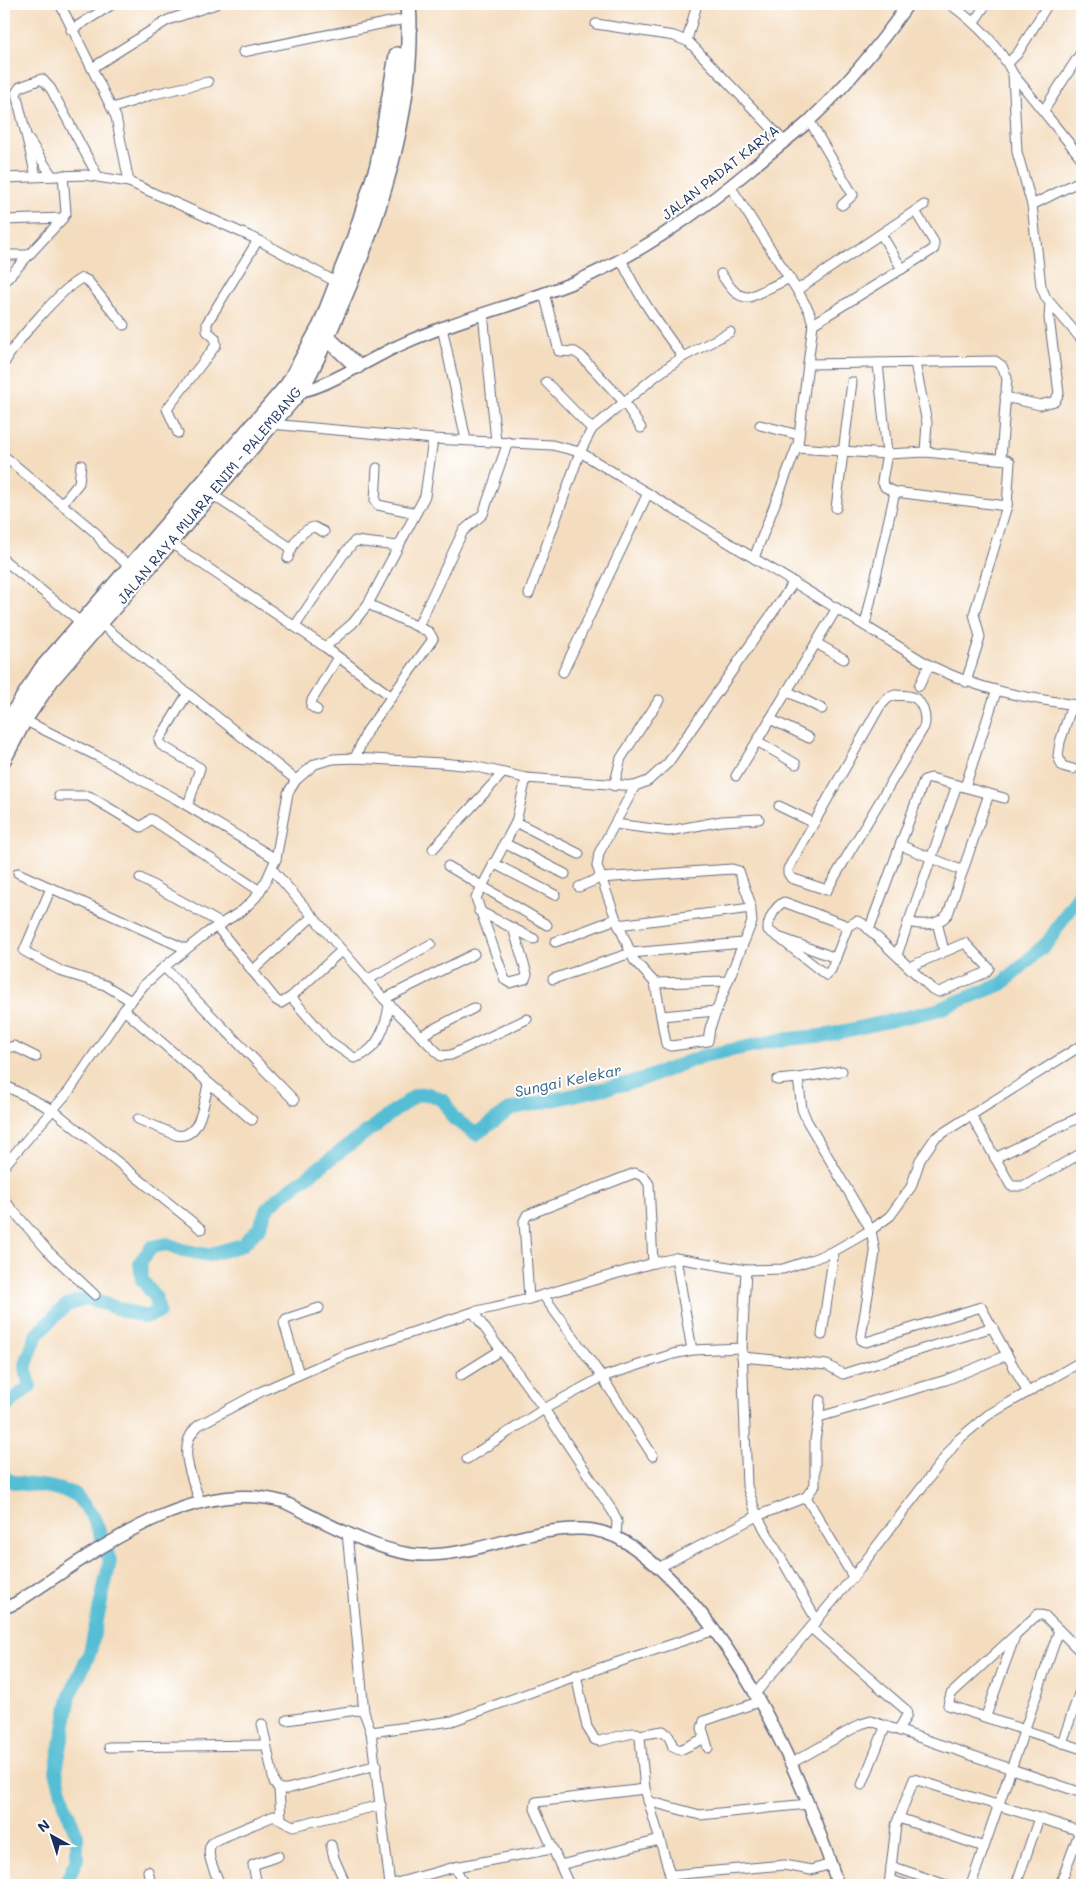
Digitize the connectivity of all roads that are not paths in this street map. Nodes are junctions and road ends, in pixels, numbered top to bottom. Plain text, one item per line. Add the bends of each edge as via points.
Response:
1 (60, 4) edge
2 (113, 4) edge
3 (216, 4) edge
4 (399, 4) edge
5 (408, 4) edge
6 (697, 4) edge
7 (908, 4) edge
8 (950, 4) edge
9 (986, 4) edge
10 (1048, 4) edge
11 (400, 20) junction
12 (974, 22) junction
13 (596, 24) dead end
14 (71, 30) junction
15 (687, 40) junction
16 (1082, 51) edge
17 (243, 52) dead end
18 (1008, 63) junction
19 (92, 68) junction
20 (1013, 74) junction
21 (208, 82) dead end
22 (113, 108) junction
23 (1044, 110) junction
24 (809, 120) junction
25 (25, 134) junction
26 (784, 142) junction
27 (1082, 158) edge
28 (63, 175) junction
29 (36, 176) junction
30 (52, 176) junction
31 (97, 176) junction
32 (4, 178) edge
33 (1082, 180) edge
34 (129, 182) junction
35 (730, 186) junction
36 (842, 205) dead end
37 (924, 205) dead end
38 (1032, 205) junction
39 (915, 211) junction
40 (63, 218) junction
41 (4, 220) edge
42 (881, 234) junction
43 (258, 240) junction
44 (4, 255) edge
45 (30, 255) junction
46 (621, 259) junction
47 (902, 270) junction
48 (721, 274) dead end
49 (790, 278) junction
50 (4, 282) edge
51 (338, 283) junction
52 (797, 290) junction
53 (544, 294) junction
54 (1050, 303) junction
55 (483, 313) junction
56 (812, 324) junction
57 (124, 326) dead end
58 (442, 327) junction
59 (730, 332) dead end
60 (322, 333) junction
61 (1082, 340) edge
62 (683, 357) junction
63 (878, 363) junction
64 (915, 363) junction
65 (4, 364) edge
66 (808, 364) junction
67 (357, 366) junction
68 (546, 382) dead end
69 (852, 382) dead end
70 (293, 388) junction
71 (1005, 397) junction
72 (624, 402) junction
73 (264, 421) junction
74 (760, 425) dead end
75 (641, 428) dead end
76 (592, 429) junction
77 (178, 433) dead end
78 (799, 436) junction
79 (433, 438) junction
80 (466, 440) junction
81 (496, 441) junction
82 (508, 442) junction
83 (797, 448) junction
84 (845, 450) junction
85 (580, 452) junction
86 (925, 452) junction
87 (888, 454) junction
88 (4, 456) edge
89 (1000, 459) junction
90 (81, 465) dead end
91 (377, 468) dead end
92 (214, 486) junction
93 (895, 492) junction
94 (648, 494) junction
95 (62, 504) junction
96 (1007, 506) junction
97 (836, 508) dead end
98 (416, 513) junction
99 (324, 532) dead end
100 (170, 543) junction
101 (398, 546) junction
102 (291, 548) junction
103 (288, 558) dead end
104 (754, 558) junction
105 (4, 560) edge
106 (131, 567) junction
107 (794, 582) junction
108 (529, 594) dead end
109 (368, 604) junction
110 (837, 608) junction
111 (83, 624) junction
112 (101, 624) junction
113 (865, 625) junction
114 (295, 626) junction
115 (418, 626) junction
116 (816, 643) junction
117 (325, 647) junction
118 (338, 657) junction
119 (844, 660) dead end
120 (929, 665) junction
121 (563, 672) dead end
122 (966, 682) junction
123 (916, 691) junction
124 (787, 692) junction
125 (996, 692) junction
126 (188, 693) junction
127 (392, 697) junction
128 (659, 700) dead end
129 (1072, 705) junction
130 (1082, 706) edge
131 (822, 709) dead end
132 (317, 710) dead end
133 (770, 719) junction
134 (24, 720) junction
135 (4, 728) edge
136 (809, 738) dead end
137 (757, 741) junction
138 (4, 758) edge
139 (355, 758) junction
140 (796, 764) dead end
141 (1073, 769) dead end
142 (502, 774) junction
143 (736, 776) dead end
144 (526, 778) junction
145 (296, 780) junction
146 (614, 786) junction
147 (636, 786) junction
148 (961, 786) junction
149 (989, 794) junction
150 (59, 796) dead end
151 (1004, 798) dead end
152 (188, 805) junction
153 (779, 806) dead end
154 (759, 819) dead end
155 (516, 822) junction
156 (814, 823) junction
157 (615, 824) junction
158 (504, 842) junction
159 (900, 845) junction
160 (433, 850) dead end
161 (579, 854) dead end
162 (276, 859) junction
163 (930, 859) junction
164 (493, 863) junction
165 (448, 866) dead end
166 (272, 869) junction
167 (963, 871) junction
168 (18, 873) dead end
169 (565, 874) dead end
170 (140, 878) dead end
171 (600, 878) junction
172 (481, 884) junction
173 (579, 887) dead end
174 (51, 888) junction
175 (260, 890) junction
176 (554, 895) dead end
177 (751, 908) junction
178 (479, 911) junction
179 (313, 916) junction
180 (617, 922) junction
181 (908, 922) junction
182 (937, 922) junction
183 (547, 925) dead end
184 (220, 926) junction
185 (848, 926) junction
186 (513, 928) junction
187 (869, 930) junction
188 (778, 937) junction
189 (534, 939) dead end
190 (555, 942) dead end
191 (742, 943) junction
192 (432, 944) dead end
193 (186, 949) junction
194 (341, 951) junction
195 (944, 951) junction
196 (631, 953) junction
197 (474, 954) dead end
198 (896, 955) junction
199 (836, 958) junction
200 (164, 967) junction
201 (909, 967) junction
202 (252, 971) junction
203 (553, 979) dead end
204 (367, 980) junction
205 (728, 981) junction
206 (655, 982) junction
207 (291, 997) junction
208 (132, 1000) junction
209 (387, 1002) junction
210 (474, 1008) dead end
211 (124, 1010) junction
212 (716, 1011) junction
213 (661, 1016) junction
214 (527, 1019) dead end
215 (420, 1036) junction
216 (1082, 1045) edge
217 (4, 1054) edge
218 (36, 1057) dead end
219 (842, 1071) dead end
220 (798, 1078) junction
221 (777, 1080) dead end
222 (208, 1084) junction
223 (4, 1085) edge
224 (294, 1100) dead end
225 (52, 1110) junction
226 (971, 1115) junction
227 (1082, 1116) edge
228 (138, 1119) dead end
229 (252, 1120) dead end
230 (1082, 1153) edge
231 (995, 1158) junction
232 (4, 1166) edge
233 (4, 1200) edge
234 (201, 1229) dead end
235 (871, 1230) junction
236 (834, 1250) junction
237 (676, 1258) junction
238 (653, 1263) junction
239 (746, 1270) junction
240 (95, 1295) dead end
241 (543, 1295) junction
242 (529, 1299) junction
243 (319, 1308) dead end
244 (473, 1312) junction
245 (993, 1327) junction
246 (822, 1334) dead end
247 (501, 1350) junction
248 (692, 1350) junction
249 (742, 1353) junction
250 (1007, 1355) junction
251 (1082, 1361) edge
252 (299, 1374) junction
253 (461, 1375) dead end
254 (602, 1377) junction
255 (1028, 1391) junction
256 (820, 1400) dead end
257 (544, 1409) junction
258 (819, 1417) junction
259 (653, 1456) dead end
260 (467, 1459) dead end
261 (806, 1497) junction
262 (200, 1502) junction
263 (757, 1516) junction
264 (347, 1532) junction
265 (616, 1537) junction
266 (658, 1568) junction
267 (853, 1577) junction
268 (4, 1608) edge
269 (814, 1625) junction
270 (715, 1630) junction
271 (1059, 1630) junction
272 (1016, 1633) junction
273 (1082, 1653) edge
274 (576, 1676) junction
275 (1082, 1685) edge
276 (756, 1698) junction
277 (364, 1712) junction
278 (986, 1716) junction
279 (287, 1720) dead end
280 (262, 1724) dead end
281 (886, 1725) junction
282 (899, 1729) junction
283 (1025, 1730) junction
284 (371, 1732) junction
285 (639, 1735) junction
286 (705, 1738) junction
287 (1062, 1743) junction
288 (266, 1745) junction
289 (109, 1747) dead end
290 (708, 1748) dead end
291 (1082, 1749) edge
292 (790, 1764) junction
293 (376, 1765) junction
294 (1012, 1767) junction
295 (862, 1785) dead end
296 (279, 1789) junction
297 (644, 1789) junction
298 (1082, 1793) edge
299 (648, 1801) junction
300 (808, 1804) junction
301 (380, 1805) junction
302 (998, 1806) junction
303 (898, 1818) junction
304 (1039, 1818) junction
305 (281, 1819) junction
306 (1081, 1828) edge
307 (660, 1840) junction
308 (331, 1845) dead end
309 (984, 1847) junction
310 (552, 1849) junction
311 (278, 1856) dead end
312 (831, 1864) junction
313 (560, 1865) junction
314 (891, 1866) junction
315 (455, 1867) junction
316 (148, 1871) dead end
317 (670, 1874) junction
318 (890, 1883) edge
319 (151, 1885) edge
320 (220, 1885) edge
321 (257, 1885) edge
322 (346, 1885) edge
323 (390, 1885) edge
324 (464, 1885) edge
325 (569, 1885) edge
326 (673, 1885) edge
327 (838, 1885) edge
328 (906, 1885) edge
329 (946, 1885) edge
330 (971, 1885) edge
331 (1016, 1885) edge
332 (1060, 1885) edge

1 - 14 street
2 - 14 street
3 - 19 street via 168,20
4 - 11 main road, JALAN RAYA MUARA ENIM - PALEMBANG
5 - 60 main road, JALAN RAYA MUARA ENIM - PALEMBANG via 406,72 386,186 361,259
6 - 15 street
7 - 24 street, JALAN PADAT KARYA via 841,88
8 - 12 street
9 - 12 street
10 - 18 street via 1018,53
11 - 17 street
11 - 51 main road, JALAN RAYA MUARA ENIM - PALEMBANG via 396,71 378,165
12 - 18 street
13 - 15 street
14 - 19 street
15 - 26 street
16 - 23 street
18 - 20 street
19 - 22 street
20 - 23 street
20 - 38 street via 1017,152
21 - 22 street via 154,94
22 - 34 street
23 - 27 street
24 - 26 street, JALAN PADAT KARYA
24 - 36 street via 853,195
25 - 29 street
25 - 30 street
25 - 31 street via 16,93 20,87 42,79 51,89
26 - 35 street, JALAN PADAT KARYA
28 - 30 street
28 - 31 street
28 - 40 street via 66,213
29 - 30 street
29 - 32 street
31 - 34 street
33 - 38 street
34 - 43 street
35 - 46 street, JALAN PADAT KARYA via 692,216
35 - 49 street
37 - 39 street
38 - 54 street via 1042,286
39 - 42 street
39 - 47 street via 935,245 931,252
40 - 41 street
40 - 45 street
42 - 47 street
42 - 52 street
43 - 51 street
43 - 77 street via 207,323 207,331 215,338 216,345 167,409
44 - 45 street
45 - 50 street
46 - 53 street, JALAN PADAT KARYA
46 - 62 street via 653,316
47 - 56 street
48 - 49 street via 737,295 744,297
49 - 52 street
51 - 60 main road, JALAN RAYA MUARA ENIM - PALEMBANG
52 - 56 street via 809,310
53 - 55 street, JALAN PADAT KARYA
53 - 72 street via 559,350 578,353
54 - 61 street
54 - 71 street via 1059,393 1055,401 1040,405
55 - 58 street, JALAN PADAT KARYA
55 - 81 street
56 - 66 street
57 - 65 street via 88,281 82,278 46,310
58 - 67 street, JALAN PADAT KARYA
58 - 80 street
59 - 62 street
60 - 67 main road
60 - 70 main road, JALAN RAYA MUARA ENIM - PALEMBANG
62 - 72 street
63 - 64 street
63 - 66 street
63 - 87 street
64 - 71 street via 995,361 1002,366 1007,378
64 - 86 street via 927,423
66 - 78 street
67 - 70 street, JALAN PADAT KARYA via 323,384
68 - 76 street
69 - 84 street
70 - 73 main road, JALAN RAYA MUARA ENIM - PALEMBANG
71 - 89 street
72 - 75 street
72 - 76 street
73 - 79 street
73 - 92 main road, JALAN RAYA MUARA ENIM - PALEMBANG
74 - 78 street
76 - 85 street
78 - 83 street
79 - 80 street
79 - 98 street via 426,492
80 - 81 street
81 - 82 street
82 - 85 street via 552,445
82 - 115 street via 483,514 463,531
83 - 84 street
83 - 104 street
84 - 87 street
84 - 97 street
85 - 94 street
85 - 108 street
86 - 87 street
86 - 89 street
87 - 93 street via 882,481 885,487
88 - 95 street
89 - 96 street via 1010,464
90 - 95 street via 79,483
91 - 98 street via 373,496 378,505
92 - 100 main road, JALAN RAYA MUARA ENIM - PALEMBANG
92 - 102 street
92 - 106 main road, JALAN RAYA MUARA ENIM - PALEMBANG
93 - 96 street
93 - 113 street
94 - 104 street
94 - 121 street
95 - 106 street
96 - 122 street via 974,614 980,637
98 - 101 street
99 - 102 street via 314,526 309,528
100 - 112 main road, JALAN RAYA MUARA ENIM - PALEMBANG
100 - 114 street
101 - 109 street
101 - 114 street via 355,541
102 - 103 street
104 - 107 street
105 - 111 street
106 - 111 main road, JALAN RAYA MUARA ENIM - PALEMBANG
107 - 110 street
107 - 147 street via 668,764 648,781
109 - 115 street
109 - 117 street via 353,624
110 - 113 street
110 - 116 street
111 - 135 main road, JALAN RAYA MUARA ENIM - PALEMBANG via 36,677
112 - 126 street
112 - 134 main road, JALAN RAYA MUARA ENIM - PALEMBANG via 51,680
113 - 120 street
114 - 117 street
115 - 127 street via 429,632 433,639
116 - 119 street
116 - 124 street
117 - 118 street
118 - 127 street
118 - 132 street via 312,700 311,706
120 - 122 street
120 - 123 street
122 - 125 street
123 - 156 street via 884,702
123 - 156 street via 926,716 924,727 826,890 791,878 788,873
124 - 131 street
124 - 133 street
125 - 129 street
125 - 148 street
126 - 145 street
126 - 152 street via 159,740 161,745 200,768
127 - 139 street via 367,731
128 - 146 street via 621,758
129 - 130 street
129 - 141 street via 1058,756 1062,766
133 - 136 street
133 - 137 street
134 - 138 main road, JALAN RAYA MUARA ENIM - PALEMBANG
134 - 152 street
137 - 140 street
137 - 143 street
139 - 142 street via 468,765
139 - 145 street via 323,761
142 - 144 street
142 - 160 street
144 - 146 street
144 - 155 street
145 - 162 street via 286,800
146 - 147 street
147 - 157 street
148 - 149 street
148 - 159 street via 931,778 924,780
148 - 163 street
149 - 151 street
149 - 167 street
150 - 175 street via 90,796 141,827 151,819
152 - 162 street
153 - 156 street
154 - 157 street via 722,821 668,832
155 - 158 street
155 - 161 street
157 - 171 street via 597,860
158 - 164 street
158 - 169 street
159 - 163 street
159 - 187 street
162 - 166 street
163 - 167 street
163 - 181 street
164 - 172 street
164 - 176 street
165 - 172 street
166 - 175 street
166 - 179 street
167 - 182 street via 948,914
168 - 174 street
170 - 184 street
171 - 173 street
171 - 177 street via 736,870
171 - 180 street
172 - 178 street via 476,898
172 - 183 street
174 - 193 street
174 - 208 street via 24,951 62,972 105,984
175 - 184 street via 243,910
177 - 180 street
177 - 191 street via 751,925
178 - 186 street
178 - 186 street via 505,980 510,983 524,979 526,974
179 - 194 street
179 - 202 street
180 - 190 street
180 - 196 street
181 - 182 street via 925,925
181 - 198 street
182 - 195 street
184 - 193 street
184 - 202 street
185 - 187 street via 857,921
185 - 188 street via 784,902 768,924 768,930
185 - 199 street
186 - 189 street
187 - 198 street
188 - 199 street
188 - 199 street via 822,974 829,973
191 - 196 street
191 - 205 street
192 - 204 street
193 - 200 street
194 - 204 street
194 - 207 street
195 - 201 street
195 - 201 street via 965,943 989,968 985,973 939,992
196 - 203 street
196 - 206 street
197 - 209 street
198 - 201 street
200 - 208 street
200 - 224 street
202 - 207 street via 278,1002
204 - 209 street
205 - 206 street
205 - 212 street
206 - 213 street
207 - 209 street via 328,1040 354,1058 382,1035
208 - 211 street
209 - 215 street
210 - 215 street
211 - 222 street
211 - 225 street via 96,1054
212 - 213 street
212 - 213 street via 708,1041 672,1046 666,1044
214 - 215 street via 446,1056 438,1054
216 - 226 street
217 - 218 street via 14,1046
219 - 220 street
220 - 221 street
220 - 235 street via 806,1121
222 - 228 street via 197,1125 191,1133 176,1135
222 - 229 street
223 - 225 street
225 - 232 street
225 - 234 street
226 - 231 street
226 - 235 street via 935,1138 926,1148 911,1187 898,1206
227 - 231 street
230 - 231 street via 1017,1187 1009,1184
233 - 240 street via 48,1251
235 - 236 street
235 - 245 street via 875,1253 861,1336 863,1342 978,1307 983,1308
236 - 239 street via 783,1269
236 - 246 street
237 - 238 street
237 - 239 street
237 - 248 street
238 - 241 street
238 - 242 street via 649,1184 635,1173 527,1215 524,1221
239 - 249 street
241 - 242 street
241 - 254 street
242 - 244 street
243 - 252 street via 286,1319 284,1323
244 - 247 street
244 - 252 street via 342,1356
245 - 249 street via 843,1374 826,1365
245 - 250 street
247 - 253 street
247 - 257 street
248 - 249 street
248 - 254 street
249 - 263 street via 746,1479
250 - 255 street
250 - 258 street via 946,1380
251 - 255 street
252 - 262 street via 191,1431 185,1451
254 - 257 street
254 - 259 street
255 - 267 street via 988,1415 949,1450
256 - 258 street
257 - 260 street
257 - 265 street via 614,1512
258 - 261 street via 814,1486
261 - 263 street
261 - 267 street
262 - 264 street via 230,1497 268,1497
262 - 268 street via 151,1521 110,1543
263 - 266 street
263 - 269 street
264 - 265 street via 379,1545 426,1556 570,1529 585,1529
264 - 277 street
265 - 266 street
266 - 270 street via 691,1600
267 - 269 street
269 - 276 street
269 - 282 street via 906,1710 907,1715
270 - 274 street
270 - 276 street
271 - 272 street via 1045,1616 1038,1614
271 - 273 street
271 - 283 street
272 - 278 street
272 - 278 street via 948,1700 948,1704 954,1707
274 - 284 street via 452,1721
274 - 285 street via 587,1727 595,1740
275 - 287 street
276 - 286 street via 704,1721
276 - 292 street
277 - 279 street via 356,1710
277 - 284 street
278 - 283 street
280 - 288 street
281 - 282 street
281 - 292 street via 866,1721
281 - 295 street
282 - 294 street
283 - 287 street
283 - 294 street
284 - 293 street
285 - 286 street via 663,1731 673,1747 680,1750
285 - 297 street
286 - 290 street
287 - 291 street
288 - 289 street
288 - 296 street via 274,1782
292 - 300 street
293 - 296 street
293 - 301 street
294 - 298 street
294 - 302 street
296 - 305 street
297 - 299 street
297 - 310 street via 538,1801 535,1809
299 - 300 street via 700,1815
299 - 307 street
300 - 312 street
301 - 305 street via 293,1826
301 - 323 street
302 - 303 street via 914,1779
302 - 304 street
302 - 309 street
303 - 309 street
303 - 314 street
304 - 306 street
304 - 331 street
305 - 320 street via 274,1816 210,1844 208,1852
306 - 332 street
307 - 313 street
307 - 317 street
308 - 322 street
309 - 330 street
310 - 313 street
310 - 315 street
311 - 321 street via 253,1865
312 - 317 street via 811,1870 784,1865
312 - 327 street
313 - 325 street
314 - 318 street
314 - 329 street
315 - 323 street
315 - 324 street
316 - 319 street
317 - 326 street
318 - 328 street

